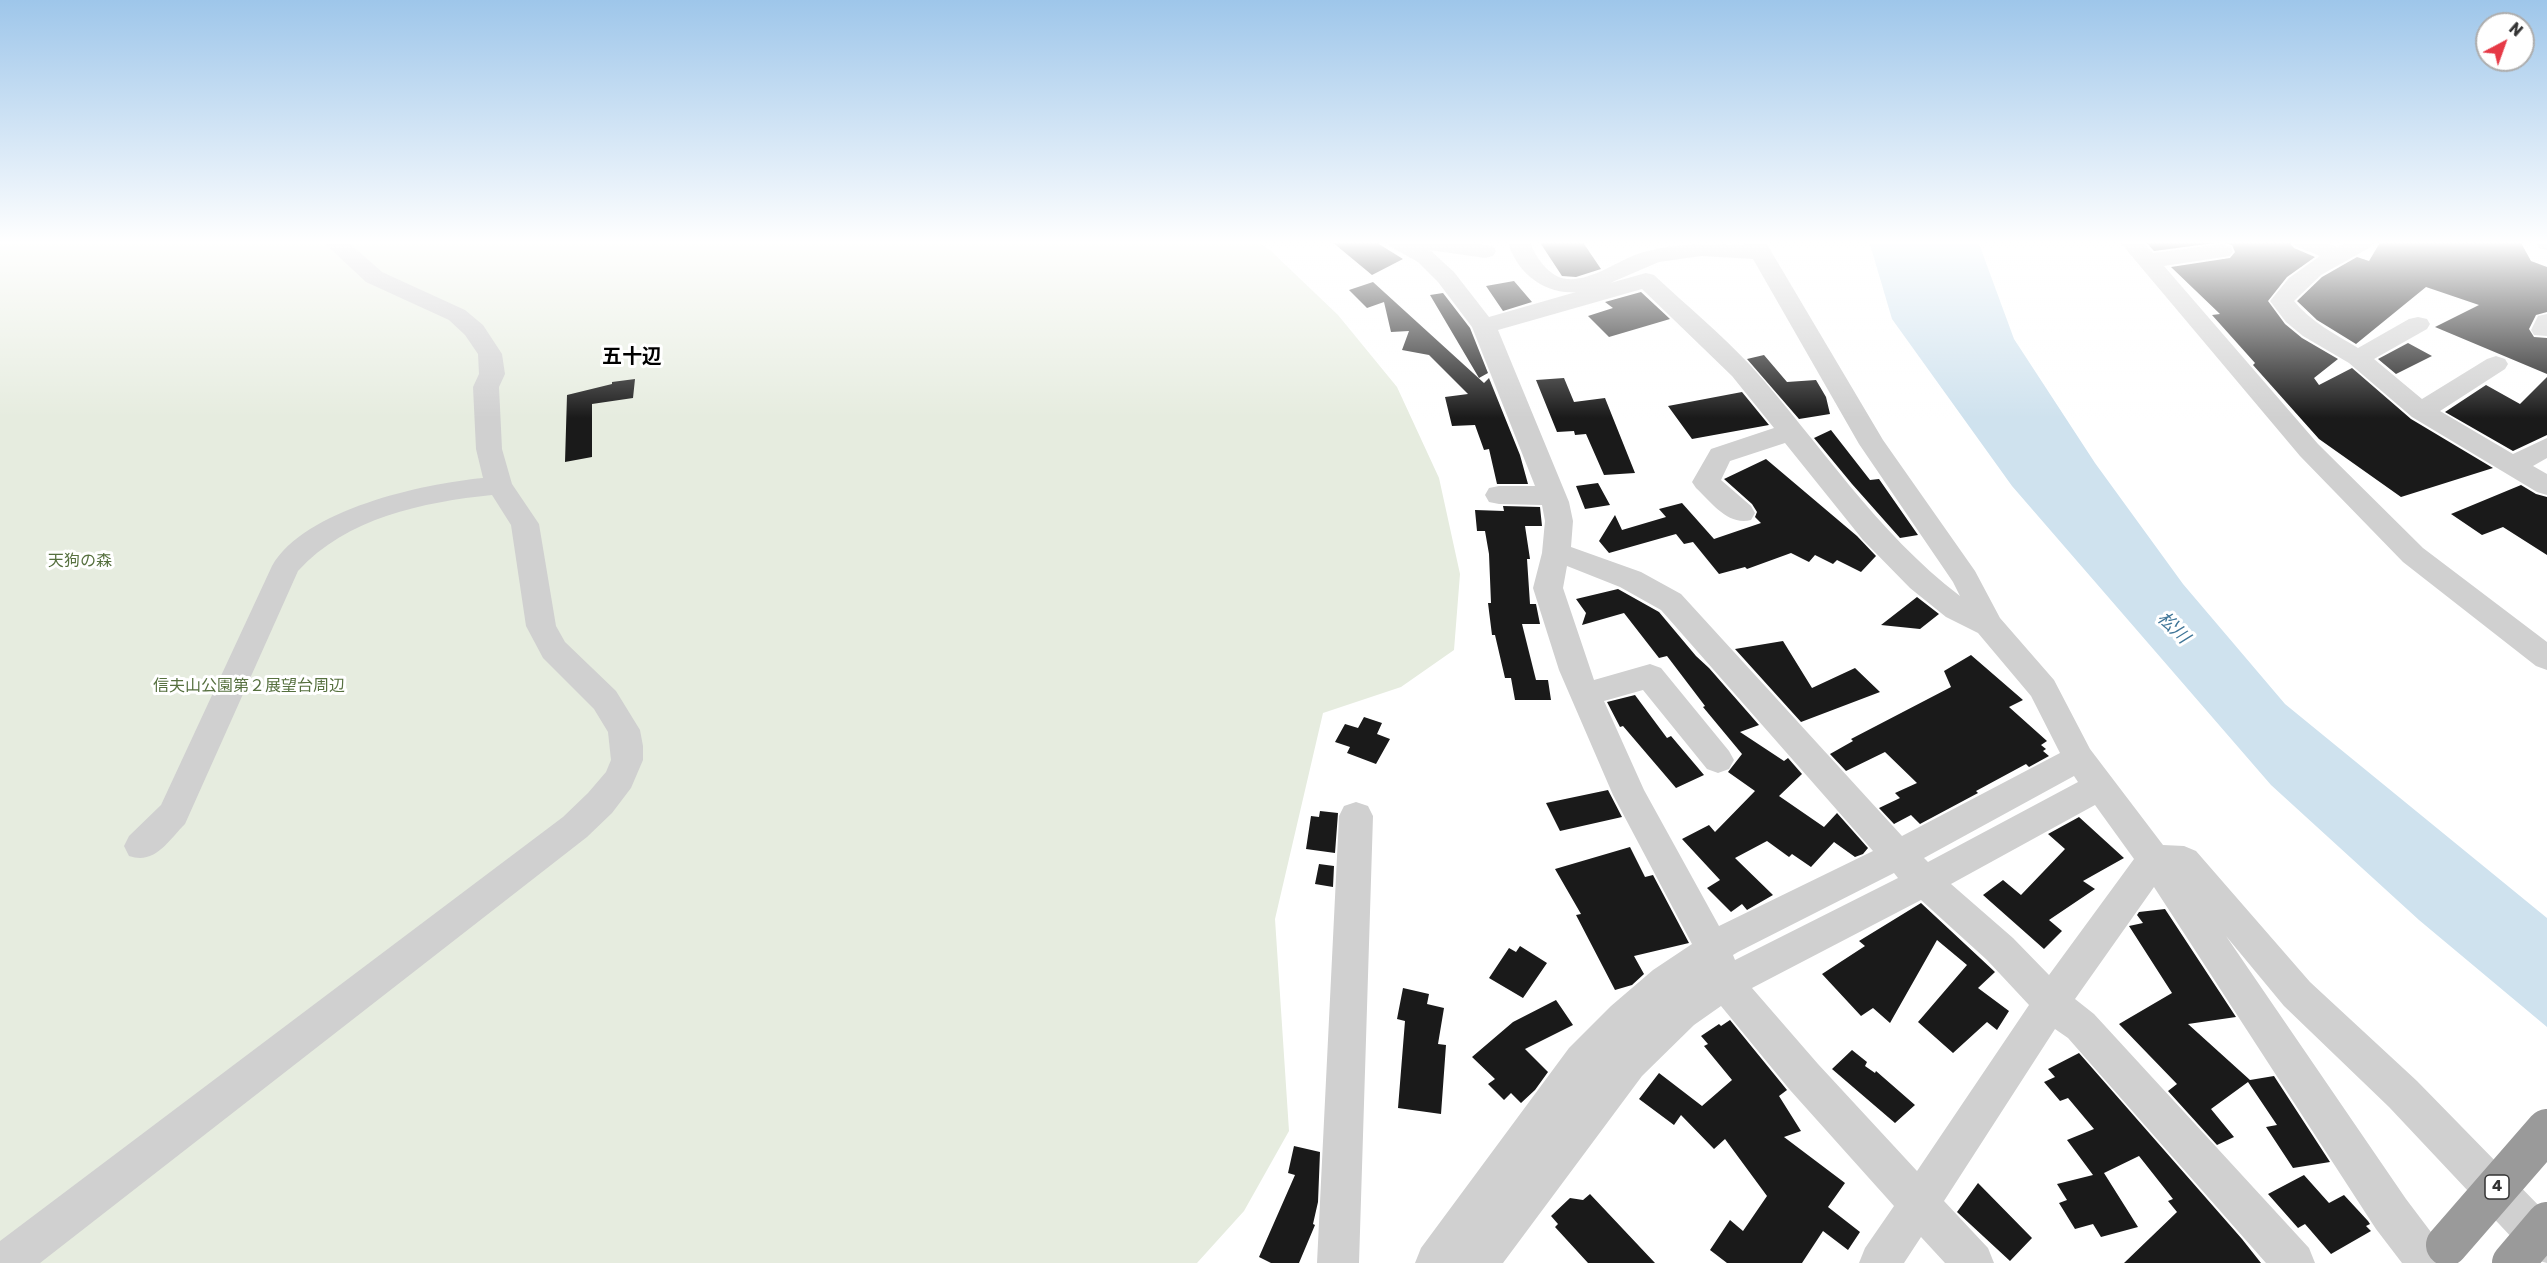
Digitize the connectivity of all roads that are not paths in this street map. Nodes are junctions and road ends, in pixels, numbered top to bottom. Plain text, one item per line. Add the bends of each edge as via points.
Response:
1 (422, 300) edge
2 (1464, 300) edge
3 (1576, 300) edge
4 (1667, 300) edge
5 (1788, 300) edge
6 (2181, 300) edge
7 (2282, 300) edge
8 (2418, 324) dead end
9 (1484, 326) junction
10 (2358, 358) junction
11 (2496, 364) dead end
12 (2421, 411) junction
13 (1790, 432) junction
14 (2547, 447) edge
15 (2513, 465) junction
16 (500, 485) junction
17 (2547, 486) edge
18 (1499, 495) dead end
19 (1553, 496) junction
20 (1741, 513) dead end
21 (1556, 553) junction
22 (1989, 625) junction
23 (2547, 658) edge
24 (1585, 695) junction
25 (1718, 760) dead end
26 (2089, 773) junction
27 (1356, 816) dead end
28 (141, 846) dead end
29 (1898, 855) junction
30 (2154, 859) junction
31 (1925, 881) junction
32 (1719, 966) junction
33 (2051, 1003) junction
34 (2547, 1130) edge
35 (1920, 1205) junction
36 (2547, 1223) edge
37 (2547, 1244) edge
38 (2438, 1254) edge
39 (6, 1263) edge
40 (1338, 1263) edge
41 (1436, 1263) edge
42 (1477, 1263) edge
43 (1880, 1263) edge
44 (1973, 1263) edge
45 (2294, 1263) edge
46 (2513, 1263) edge

1 - 16 street via 457,315 484,342 493,365 486,387 489,449
2 - 9 street
3 - 9 street
4 - 13 street via 1741,371
5 - 22 street via 1872,444 1965,578
6 - 23 street via 2309,450 2413,555
7 - 10 street via 2294,317 2312,331
8 - 10 street
9 - 19 street
10 - 12 street
11 - 12 street
12 - 15 street
13 - 20 street via 1720,455 1706,482
13 - 22 street via 1873,533 1920,581 1956,609
14 - 15 street
15 - 17 street
16 - 28 street via 450,489 365,513 307,544 286,566 173,814
16 - 39 street via 525,524 541,626 554,650 605,700 624,730 627,760 619,779 575,827
18 - 19 street
19 - 21 street via 1559,521
21 - 24 street via 1548,588
21 - 29 street via 1656,591 1671,602
22 - 26 street via 2043,688
24 - 25 street via 1650,676
24 - 32 street via 1630,795
26 - 29 street
26 - 30 street
26 - 31 street
27 - 40 street
29 - 31 street
29 - 32 street via 1725,941
30 - 33 street
30 - 37 street via 2184,861 2297,994 2403,1095
30 - 38 street via 2391,1214
31 - 32 street
31 - 33 street via 2000,949
32 - 35 street via 1804,1077
32 - 41 street via 1666,982 1583,1061
32 - 42 street via 1681,1013 1628,1063
33 - 35 street
33 - 45 street via 2081,1026
34 - 38 highway, 4, bridge
35 - 43 street
35 - 44 street
36 - 46 highway, bridge

